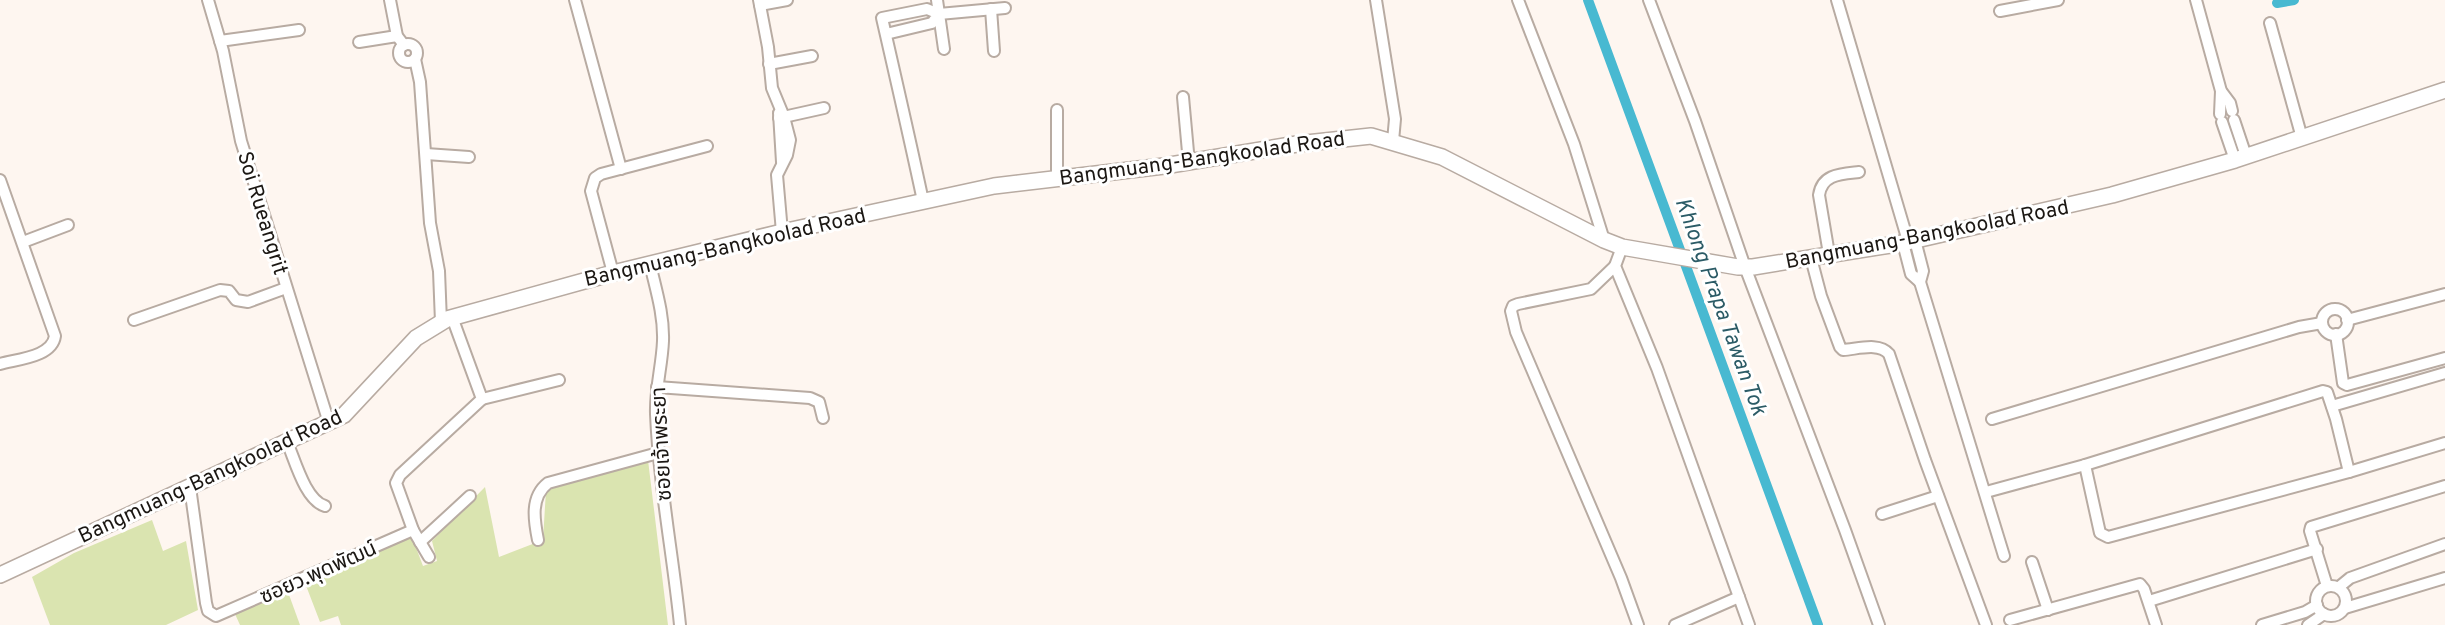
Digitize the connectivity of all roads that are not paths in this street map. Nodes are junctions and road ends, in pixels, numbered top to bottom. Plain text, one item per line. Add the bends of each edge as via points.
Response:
1 (208, 0) edge
2 (390, 0) edge
3 (575, 0) edge
4 (787, 0) edge
5 (937, 0) edge
6 (1376, 0) edge
7 (1518, 0) edge
8 (1649, 0) edge
9 (1838, 0) edge
10 (2058, 0) edge
11 (2196, 0) edge
12 (760, 3) edge
13 (968, 6) edge
14 (1005, 8) dead end
15 (991, 9) junction
16 (2000, 11) dead end
17 (939, 14) junction
18 (2270, 23) dead end
19 (298, 30) dead end
20 (886, 34) junction
21 (400, 40) junction
22 (220, 41) junction
23 (359, 42) dead end
24 (944, 49) dead end
25 (994, 51) dead end
26 (812, 56) dead end
27 (769, 64) junction
28 (2445, 90) edge
29 (2221, 91) junction
30 (1183, 97) dead end
31 (824, 108) dead end
32 (1057, 110) dead end
33 (781, 115) junction
34 (2302, 138) junction
35 (1393, 141) junction
36 (707, 147) dead end
37 (426, 154) junction
38 (469, 157) dead end
39 (2241, 158) junction
40 (1189, 163) junction
41 (621, 169) junction
42 (1859, 172) dead end
43 (1057, 178) junction
44 (0, 180) edge
45 (923, 201) junction
46 (68, 225) dead end
47 (782, 232) junction
48 (1604, 240) junction
49 (1908, 241) junction
50 (23, 242) junction
51 (1629, 249) junction
52 (1829, 254) junction
53 (1811, 258) junction
54 (650, 264) junction
55 (1615, 266) junction
56 (1742, 267) junction
57 (612, 273) junction
58 (286, 288) junction
59 (2445, 294) edge
60 (134, 320) dead end
61 (446, 320) junction
62 (2347, 320) junction
63 (2322, 323) junction
64 (2336, 334) junction
65 (2445, 358) edge
66 (0, 364) edge
67 (2445, 373) edge
68 (559, 380) dead end
69 (657, 387) junction
70 (482, 399) junction
71 (2332, 406) junction
72 (823, 418) dead end
73 (1992, 419) dead end
74 (329, 423) junction
75 (287, 442) junction
76 (2445, 443) edge
77 (658, 453) junction
78 (2085, 465) junction
79 (2349, 472) junction
80 (2445, 486) edge
81 (190, 487) junction
82 (1986, 492) junction
83 (470, 496) dead end
84 (1938, 496) junction
85 (325, 506) dead end
86 (1882, 514) dead end
87 (413, 530) junction
88 (538, 540) dead end
89 (420, 542) junction
90 (2445, 544) edge
91 (2316, 549) junction
92 (429, 556) dead end
93 (2004, 556) dead end
94 (2032, 562) dead end
95 (0, 575) edge
96 (2445, 578) edge
97 (2333, 587) junction
98 (1739, 597) junction
99 (2149, 601) junction
100 (2048, 610) junction
101 (2332, 613) edge
102 (2010, 620) dead end
103 (680, 625) edge
104 (1638, 625) edge
105 (1675, 625) edge
106 (1749, 625) edge
107 (1879, 625) edge
108 (1986, 625) edge
109 (2156, 625) edge
110 (2262, 625) edge
111 (2307, 625) edge

1 - 22 street, Soi Rueangrit
2 - 21 street
3 - 41 street
4 - 12 street
5 - 17 street
6 - 35 street via 1395,119
7 - 48 street via 1574,144
8 - 56 street via 1695,121
9 - 49 street
10 - 16 street
11 - 29 street
12 - 27 street
13 - 15 street
13 - 17 street
14 - 15 street
15 - 25 street
17 - 20 street via 932,23
17 - 20 street via 927,9 882,18
17 - 24 street
18 - 34 street
19 - 22 street
20 - 45 street
21 - 23 street
21 - 37 street via 403,60 415,59 420,76
22 - 58 street, Soi Rueangrit via 238,130
26 - 27 street
27 - 33 street
28 - 34 street, Bangmuang-Bangkoolad Road
29 - 39 street via 2230,103
29 - 39 street via 2221,118
30 - 40 street
31 - 33 street
32 - 43 street
33 - 47 street via 790,140 776,184
34 - 39 street, Bangmuang-Bangkoolad Road
35 - 40 street, Bangmuang-Bangkoolad Road via 1358,136
35 - 48 street, Bangmuang-Bangkoolad Road via 1442,157
36 - 41 street
37 - 38 street
37 - 61 street via 430,223
39 - 49 street, Bangmuang-Bangkoolad Road via 2112,195
40 - 43 street, Bangmuang-Bangkoolad Road
41 - 57 street via 595,178 591,191
42 - 52 street via 1828,178 1821,186 1819,195
43 - 45 street, Bangmuang-Bangkoolad Road
44 - 50 street
45 - 47 street, Bangmuang-Bangkoolad Road
46 - 50 street
47 - 54 street, Bangmuang-Bangkoolad Road
48 - 51 street, Bangmuang-Bangkoolad Road
49 - 52 street, Bangmuang-Bangkoolad Road
49 - 82 street via 1923,271 1920,282
50 - 66 street via 50,319 54,343 45,351
51 - 55 street
51 - 56 street, Bangmuang-Bangkoolad Road
52 - 53 street, Bangmuang-Bangkoolad Road
53 - 56 street, Bangmuang-Bangkoolad Road
53 - 84 street via 1840,347 1884,348 1889,354
54 - 57 street, Bangmuang-Bangkoolad Road
54 - 69 street, ซอยเจ้าพระยา via 663,330
55 - 98 street via 1657,368
55 - 104 street via 1591,289 1518,304 1511,311 1516,332
56 - 107 street
57 - 61 street, Bangmuang-Bangkoolad Road
58 - 60 street via 249,302 236,300 229,291 220,290
58 - 74 street, Soi Rueangrit
59 - 62 street
61 - 70 street
61 - 74 street, Bangmuang-Bangkoolad Road via 416,338 344,415
62 - 63 street via 2343,312 2333,309 2325,313
62 - 64 street via 2345,330
63 - 64 street via 2326,332
63 - 73 street
64 - 65 street via 2343,382 2349,386
67 - 71 street
68 - 70 street
69 - 72 street via 810,398 819,402
69 - 77 street, ซอยเจ้าพระยา
70 - 87 street via 396,483
71 - 78 street via 2328,392 2322,391
71 - 79 street
74 - 75 street, Bangmuang-Bangkoolad Road
75 - 81 street, Bangmuang-Bangkoolad Road
75 - 85 street via 310,496
76 - 79 street
77 - 88 street via 542,487 535,506
77 - 103 street, ซอยเจ้าพระยา
78 - 79 street via 2100,533 2108,537
78 - 82 street
80 - 91 street via 2311,526
81 - 87 street, ซอยว.พุดพัฒน์ via 206,603 211,615 216,616
81 - 95 street, Bangmuang-Bangkoolad Road
82 - 93 street
83 - 89 street
84 - 86 street
84 - 108 street
87 - 89 street
89 - 92 street
90 - 97 street
91 - 97 street
91 - 99 street
94 - 100 street
96 - 101 street
97 - 101 street via 2346,596
97 - 101 street via 2318,593
98 - 105 street
98 - 106 street
99 - 100 street via 2140,585
99 - 109 street
100 - 102 street
101 - 110 street via 2305,612
101 - 111 street

